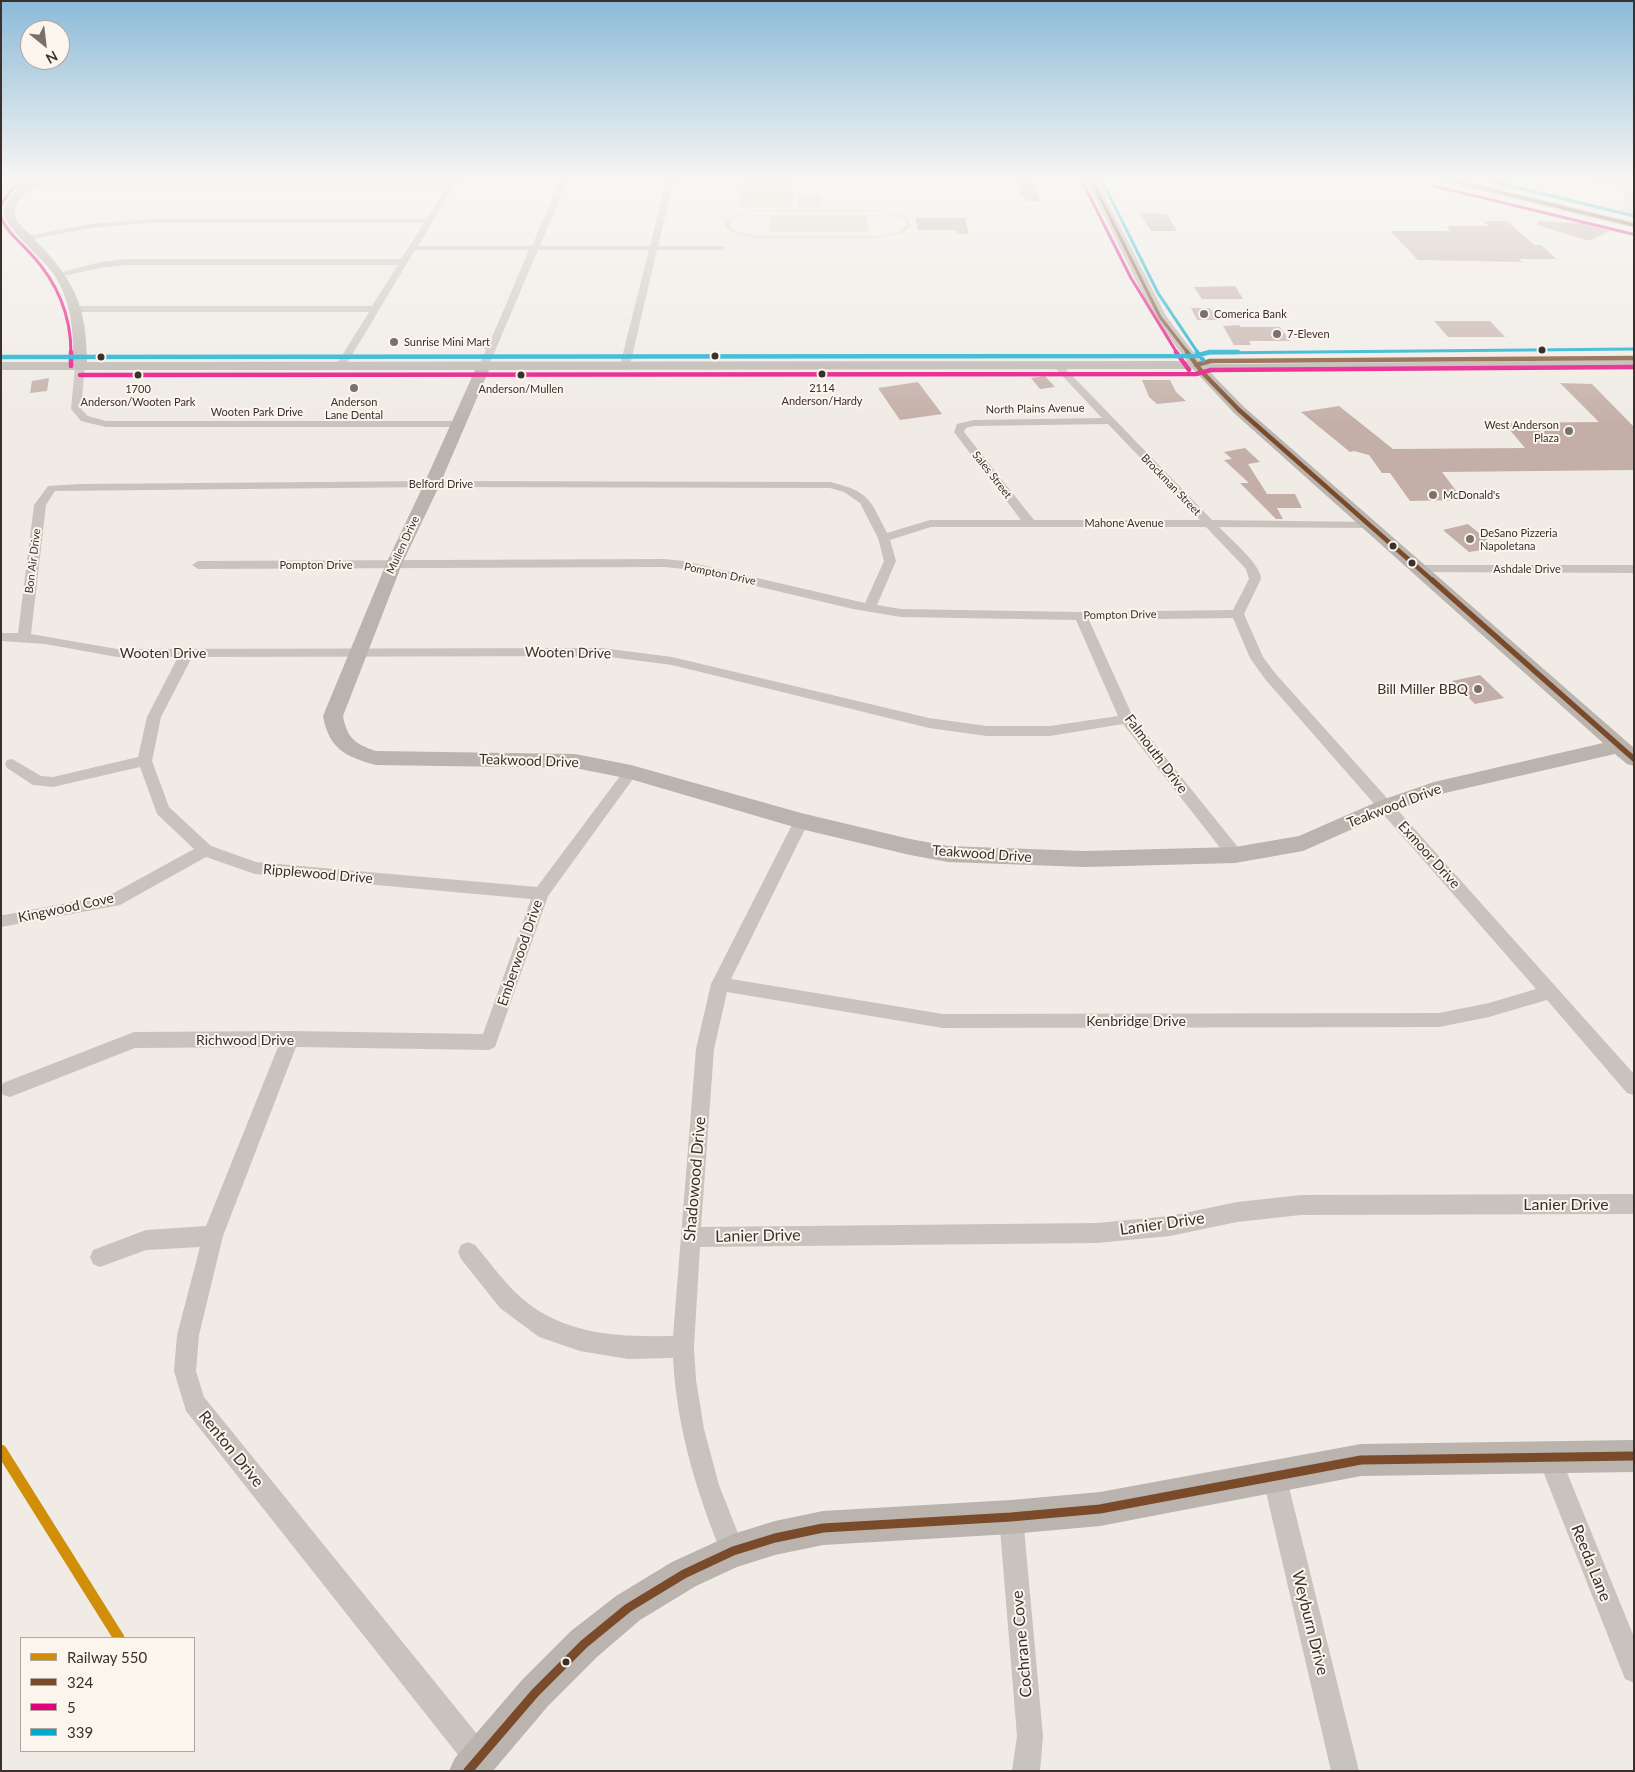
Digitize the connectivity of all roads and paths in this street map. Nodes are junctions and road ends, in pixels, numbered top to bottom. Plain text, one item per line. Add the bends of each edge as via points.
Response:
1 (46, 260) edge
2 (528, 260) edge
3 (650, 260) edge
4 (1130, 260) edge
5 (405, 262) joint
6 (59, 274) junction
7 (74, 309) junction
8 (375, 309) junction
9 (1633, 360) edge
10 (1421, 363) junction
11 (341, 365) junction
12 (484, 365) junction
13 (625, 365) junction
14 (1057, 365) junction
15 (1196, 365) junction
16 (1, 366) edge
17 (80, 366) junction
18 (1243, 368) junction
19 (1222, 390) junction
20 (1109, 421) junction
21 (457, 424) junction
22 (961, 426) joint
23 (432, 484) junction
24 (52, 488) joint
25 (1030, 522) junction
26 (1209, 523) junction
27 (1367, 524) junction
28 (884, 538) junction
29 (394, 564) junction
30 (198, 565) dead end
31 (1420, 569) junction
32 (1634, 569) edge
33 (869, 608) junction
34 (1238, 614) junction
35 (1081, 616) junction
36 (24, 636) junction
37 (1, 637) edge
38 (357, 653) junction
39 (187, 654) junction
40 (1127, 719) junction
41 (344, 743) joint
42 (1626, 753) edge
43 (145, 761) junction
44 (12, 764) dead end
45 (631, 772) junction
46 (1386, 806) junction
47 (801, 821) junction
48 (205, 850) junction
49 (1235, 855) junction
50 (540, 894) junction
51 (4, 921) dead end
52 (720, 984) junction
53 (1551, 992) junction
54 (290, 1039) junction
55 (489, 1042) joint
56 (1634, 1087) edge
57 (10, 1089) dead end
58 (1634, 1204) edge
59 (213, 1236) junction
60 (690, 1237) junction
61 (468, 1252) dead end
62 (100, 1257) dead end
63 (683, 1347) junction
64 (1549, 1456) junction
65 (1634, 1456) edge
66 (1274, 1475) junction
67 (1011, 1517) junction
68 (733, 1551) junction
69 (1634, 1670) edge
70 (478, 1766) edge
71 (1026, 1771) edge
72 (1345, 1771) edge

1 - 6 main road
2 - 12 street, Mullen Drive
3 - 13 street
4 - 15 main road via 1148,296
5 - 6 street via 126,262
5 - 8 street
6 - 7 main road
7 - 8 street
7 - 17 main road via 80,338
8 - 11 street
9 - 10 main road
10 - 15 main road via 1210,361
10 - 18 main road
11 - 12 main road
11 - 17 main road
12 - 13 main road
12 - 21 main road, Mullen Drive
13 - 14 main road
14 - 15 main road
14 - 20 street, Brockman Street
15 - 18 main road
15 - 19 main road
16 - 17 main road
17 - 21 street, Wooten Park Drive via 76,409 88,420 106,424
18 - 19 main road via 1232,373
19 - 27 main road via 1239,410
20 - 22 street, North Plains Avenue via 974,423
20 - 26 street, Brockman Street
21 - 23 main road, Mullen Drive
22 - 25 street, Sales Street via 959,432
23 - 24 street, Belford Drive
23 - 28 street, Belford Drive via 830,485 848,490 865,501
23 - 29 main road, Mullen Drive
24 - 36 street, Bon Air Drive via 40,506
25 - 26 street, Mahone Avenue
25 - 28 street, Mahone Avenue via 930,523
26 - 27 street, Mahone Avenue
26 - 34 street, Brockman Street via 1255,574
27 - 31 main road
28 - 33 street, Belford Drive via 890,561
29 - 30 street, Pompton Drive
29 - 33 street, Pompton Drive via 664,563
29 - 38 main road, Mullen Drive
31 - 32 street, Ashdale Drive
31 - 42 main road
33 - 35 street, Pompton Drive via 901,613
34 - 35 street, Pompton Drive
34 - 46 street, Exmoor Drive via 1257,658 1270,676
35 - 40 street, Falmouth Drive
36 - 37 street, Wooten Drive
36 - 39 street, Wooten Drive via 117,653
38 - 39 street, Wooten Drive
38 - 40 street, Wooten Drive via 602,652 672,661 928,722 987,731 1050,731
38 - 41 main road, Mullen Drive via 333,716 335,731
39 - 43 street via 154,717
40 - 49 street, Falmouth Drive
41 - 45 main road, Teakwood Drive via 359,753 376,758 575,761
42 - 46 main road, Teakwood Drive via 1450,784
43 - 44 street via 53,782 38,781
43 - 48 street, Ripplewood Drive via 162,810
45 - 47 main road, Teakwood Drive
45 - 50 street, Emberwood Drive
46 - 49 main road, Teakwood Drive via 1303,843
46 - 53 street, Exmoor Drive
47 - 49 main road, Teakwood Drive via 948,854 1084,859
47 - 52 street, Shadowood Drive
48 - 50 street, Ripplewood Drive via 255,868
48 - 51 street, Kingwood Cove via 114,901
50 - 55 street, Emberwood Drive
52 - 53 street, Kenbridge Drive via 943,1021 1439,1020 1490,1010
52 - 60 street, Shadowood Drive via 705,1050
53 - 56 street, Exmoor Drive
54 - 55 street, Richwood Drive
54 - 57 street, Richwood Drive via 134,1040
54 - 59 street, Renton Drive
58 - 60 street, Lanier Drive via 1301,1206 1237,1212 1170,1226 1097,1233
59 - 62 street via 146,1240
59 - 70 street, Renton Drive via 188,1335 185,1371 194,1403
60 - 63 street, Shadowood Drive
61 - 63 street via 508,1300 547,1329 580,1340 628,1348
63 - 68 street, Shadowood Drive via 692,1429 707,1485
64 - 65 main road
64 - 66 main road via 1361,1460
64 - 69 street, Reeda Lane
66 - 67 main road via 1100,1509
66 - 72 street, Weyburn Drive
67 - 68 main road via 823,1528
67 - 71 street, Cochrane Cove via 1030,1736
68 - 70 main road via 684,1574 628,1608 584,1644 535,1693

